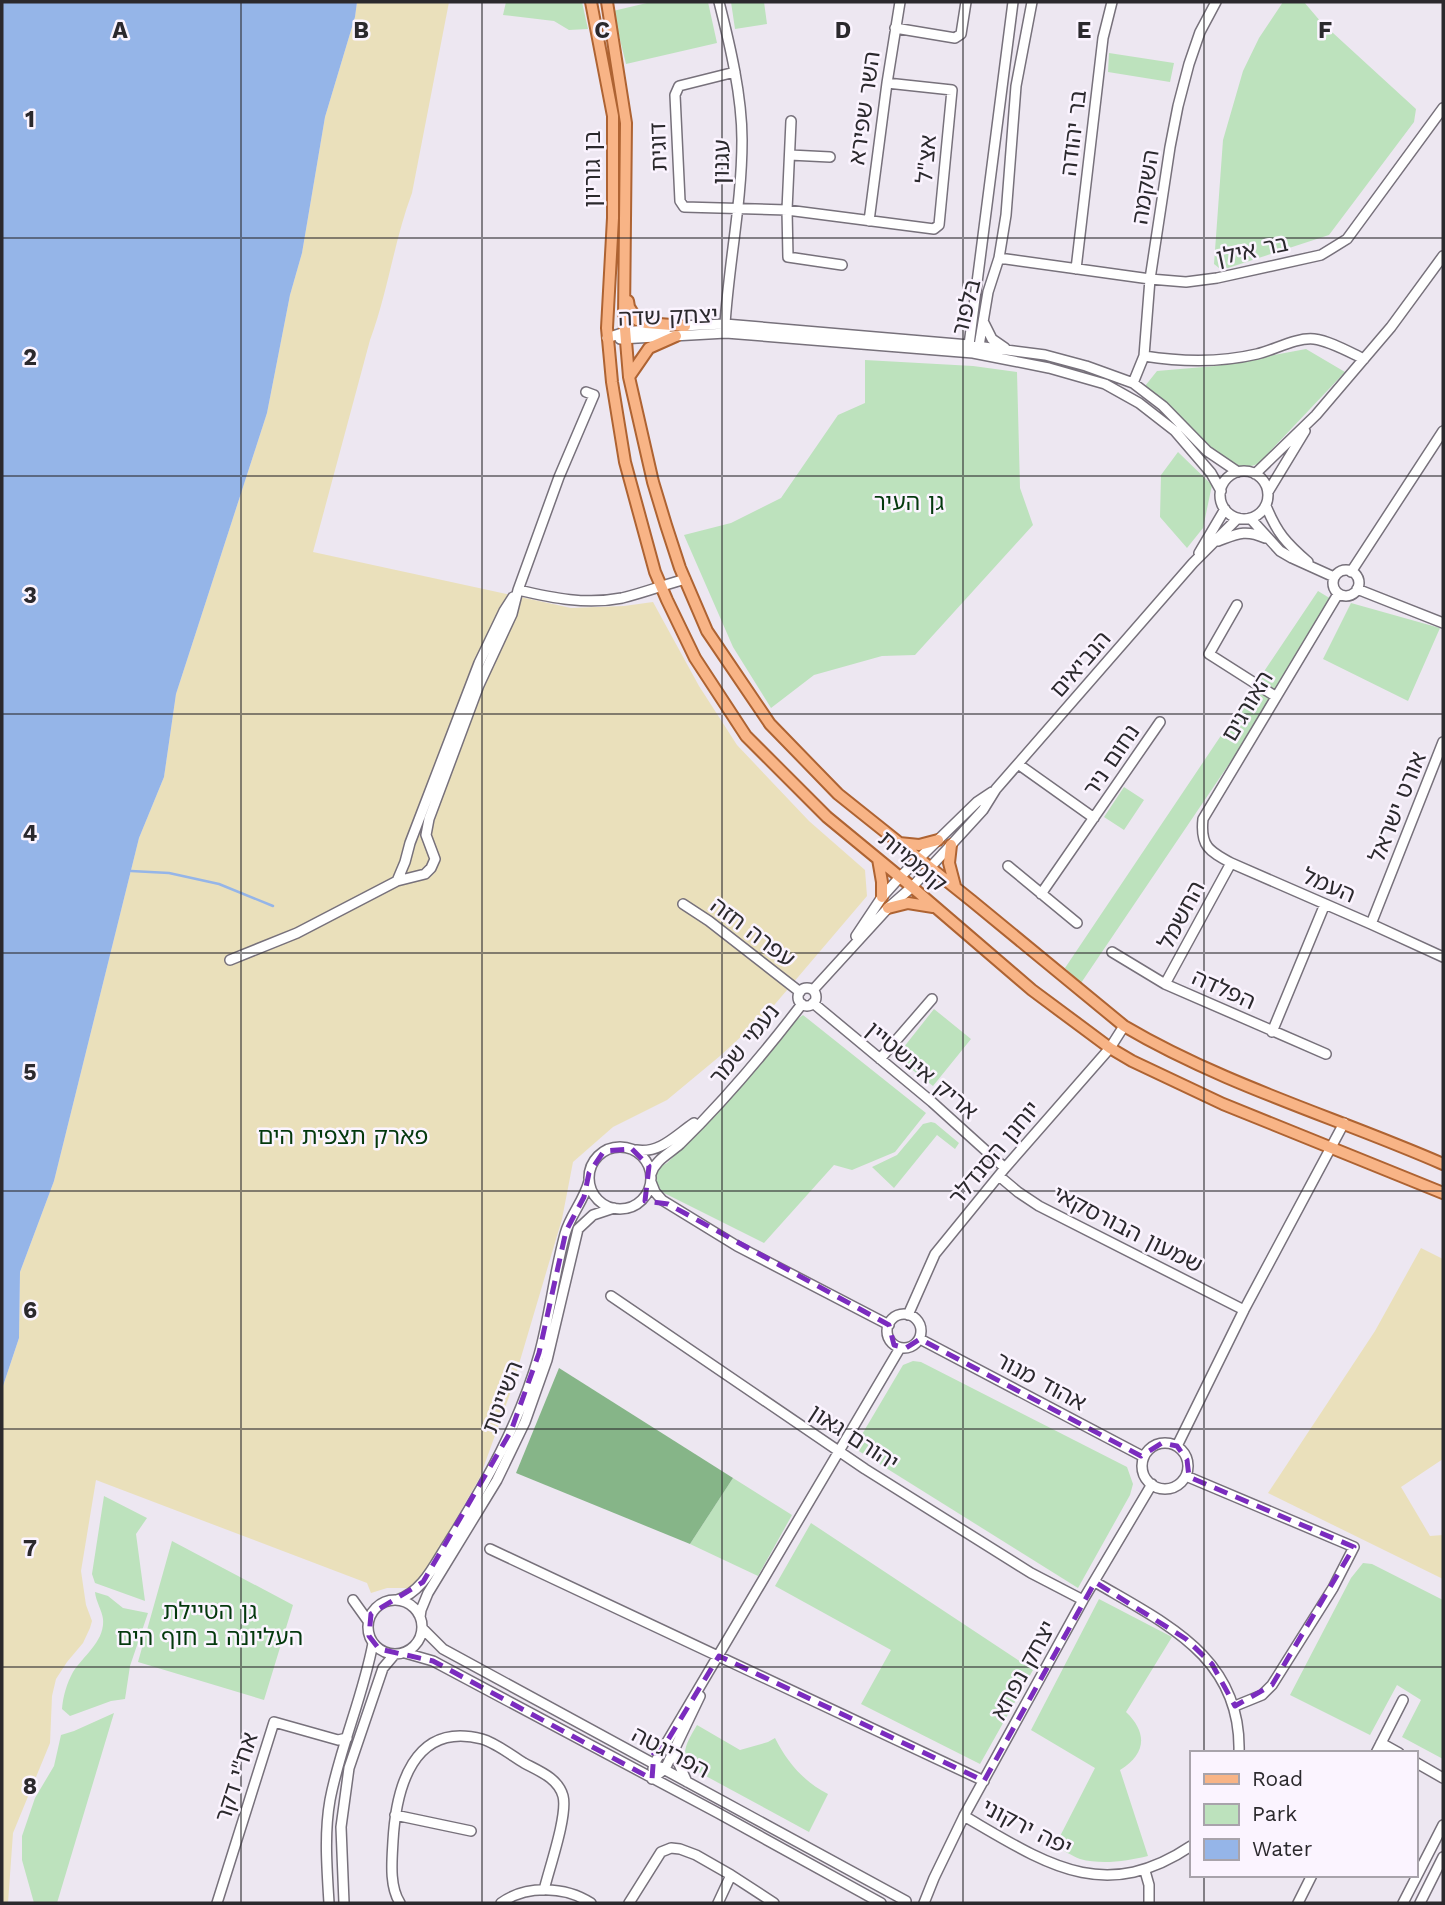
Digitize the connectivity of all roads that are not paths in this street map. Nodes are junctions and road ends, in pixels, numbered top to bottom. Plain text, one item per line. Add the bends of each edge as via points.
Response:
1 (592, 2) edge
2 (607, 2) edge
3 (719, 2) edge
4 (900, 2) edge
5 (966, 2) edge
6 (1013, 2) edge
7 (1032, 2) edge
8 (1112, 2) edge
9 (1216, 2) edge
10 (895, 28) junction
11 (735, 72) junction
12 (887, 83) junction
13 (1443, 108) edge
14 (791, 121) dead end
15 (790, 155) junction
16 (830, 157) dead end
17 (739, 208) junction
18 (787, 210) junction
19 (869, 220) junction
20 (1443, 256) edge
21 (999, 258) junction
22 (842, 265) dead end
23 (1076, 269) junction
24 (624, 273) junction
25 (1150, 279) junction
26 (984, 323) junction
27 (725, 324) junction
28 (972, 324) junction
29 (685, 326) junction
30 (626, 336) junction
31 (676, 336) junction
32 (607, 338) junction
33 (946, 343) junction
34 (974, 348) junction
35 (1007, 349) junction
36 (1144, 356) junction
37 (1364, 359) junction
38 (629, 377) junction
39 (1133, 383) junction
40 (586, 392) dead end
41 (1316, 415) junction
42 (1443, 431) edge
43 (1238, 472) junction
44 (1255, 474) junction
45 (1221, 491) junction
46 (1268, 492) junction
47 (1266, 506) junction
48 (1225, 509) junction
49 (1238, 518) junction
50 (1250, 519) junction
51 (1269, 539) junction
52 (1216, 541) junction
53 (1193, 563) junction
54 (1313, 566) junction
55 (1351, 572) junction
56 (1334, 577) junction
57 (685, 579) junction
58 (660, 586) junction
59 (518, 590) junction
60 (1357, 590) junction
61 (1338, 594) junction
62 (1237, 606) dead end
63 (1443, 623) edge
64 (1275, 696) junction
65 (1160, 722) dead end
66 (1443, 742) edge
67 (1018, 764) junction
68 (996, 789) junction
69 (1094, 818) junction
70 (938, 840) junction
71 (1203, 841) joint
72 (899, 842) junction
73 (951, 845) junction
74 (407, 853) junction
75 (878, 859) junction
76 (919, 859) junction
77 (1231, 863) junction
78 (1008, 866) dead end
79 (930, 867) junction
80 (423, 874) junction
81 (901, 877) junction
82 (397, 881) junction
83 (912, 887) junction
84 (956, 888) junction
85 (1041, 894) junction
86 (882, 897) junction
87 (683, 904) dead end
88 (1325, 904) junction
89 (936, 907) junction
90 (888, 908) junction
91 (1077, 923) dead end
92 (1371, 924) junction
93 (1112, 952) dead end
94 (1443, 957) edge
95 (230, 960) dead end
96 (839, 960) junction
97 (1166, 984) junction
98 (813, 990) junction
99 (800, 992) junction
100 (932, 999) dead end
101 (813, 1003) junction
102 (802, 1004) junction
103 (1124, 1026) junction
104 (1272, 1031) junction
105 (1110, 1048) junction
106 (1326, 1054) dead end
107 (880, 1059) junction
108 (716, 1108) junction
109 (1344, 1124) junction
110 (1332, 1148) junction
111 (632, 1149) junction
112 (1443, 1164) edge
113 (1002, 1172) junction
114 (651, 1178) junction
115 (589, 1181) junction
116 (1443, 1193) edge
117 (636, 1204) junction
118 (668, 1204) junction
119 (614, 1208) junction
120 (611, 1296) dead end
121 (1244, 1310) junction
122 (908, 1315) junction
123 (889, 1325) junction
124 (920, 1339) junction
125 (900, 1348) junction
126 (1177, 1446) junction
127 (839, 1452) junction
128 (1144, 1457) junction
129 (1186, 1476) junction
130 (1152, 1484) junction
131 (490, 1549) dead end
132 (1095, 1581) junction
133 (397, 1600) junction
134 (1083, 1600) junction
135 (376, 1608) junction
136 (420, 1617) junction
137 (368, 1621) junction
138 (423, 1629) junction
139 (373, 1643) junction
140 (405, 1653) junction
141 (394, 1655) junction
142 (719, 1656) junction
143 (1404, 1700) dead end
144 (1235, 1706) junction
145 (347, 1738) junction
146 (333, 1739) junction
147 (666, 1743) junction
148 (1381, 1743) junction
149 (1239, 1751) edge
150 (1377, 1751) edge
151 (1395, 1751) edge
152 (674, 1753) junction
153 (636, 1755) junction
154 (340, 1756) junction
155 (1417, 1763) edge
156 (654, 1764) junction
157 (665, 1769) junction
158 (1442, 1776) edge
159 (652, 1779) junction
160 (984, 1781) junction
161 (687, 1783) junction
162 (395, 1815) junction
163 (964, 1816) junction
164 (1443, 1825) edge
165 (471, 1831) dead end
166 (1190, 1847) edge
167 (1443, 1857) edge
168 (1145, 1871) junction
169 (731, 1875) junction
170 (1311, 1877) edge
171 (544, 1890) junction
172 (904, 1902) edge
173 (216, 1903) edge
174 (329, 1903) edge
175 (344, 1903) edge
176 (400, 1903) edge
177 (501, 1903) edge
178 (591, 1903) edge
179 (629, 1903) edge
180 (718, 1903) edge
181 (774, 1903) edge
182 (881, 1903) edge
183 (920, 1903) edge
184 (1149, 1903) edge
185 (1298, 1903) edge
186 (1404, 1903) edge
187 (1420, 1903) edge

1 - 32 main road, בן גוריון via 613,116
2 - 24 main road, בן גוריון via 626,123
3 - 11 street, עגנון
4 - 10 street, השר שפירא
5 - 10 street via 961,34 955,38
6 - 28 street, בלפור
7 - 21 street, בלפור via 1016,86
8 - 23 street, בר יהודה via 1103,38
9 - 25 street, השקמה via 1200,32 1178,106
10 - 12 street, השר שפירא
11 - 17 street, עגנון via 742,138
11 - 17 street, דוגית via 679,86 675,95 680,201 684,207
12 - 19 street, השר שפירא
12 - 19 street, אצ"ל via 952,90 939,225 934,229
13 - 25 street, בר אילן via 1347,239 1321,255 1217,278 1186,282
14 - 15 street
15 - 16 street
15 - 18 street
17 - 18 street
17 - 27 street, עגנון
18 - 19 street
18 - 22 street via 788,257
20 - 37 street
21 - 23 street, בר אילן
21 - 26 street, בלפור
23 - 25 street, בר אילן
24 - 29 main road via 629,307 636,320
24 - 30 main road, בן גוריון
25 - 36 street, השקמה
26 - 34 street, בלפור
26 - 35 street via 992,338
27 - 29 street, יצחק שדה
27 - 33 street, יצחק שדה
28 - 33 street
28 - 34 street, בלפור
29 - 30 street, יצחק שדה
30 - 31 street, יצחק שדה
30 - 32 street, יצחק שדה
30 - 38 main road, קוממיות
31 - 34 street, יצחק שדה via 726,333
31 - 38 main road via 649,348
32 - 58 main road, קוממיות via 625,462
33 - 34 street, יצחק שדה
34 - 35 street, יצחק שדה
34 - 45 street, יצחק שדה via 1105,384 1139,403 1175,431
35 - 39 street, יצחק שדה via 1086,366
36 - 37 street via 1213,362 1311,338
36 - 39 street, השקמה
37 - 41 street
38 - 57 main road, קוממיות via 653,482
39 - 43 street, יצחק שדה via 1207,451
40 - 59 street via 594,396
41 - 44 street
41 - 46 street
42 - 55 street
43 - 44 street
43 - 45 street via 1227,479
44 - 46 street
45 - 48 street
46 - 47 street
47 - 50 street
47 - 54 street via 1284,541
48 - 49 street
48 - 53 street, הנביאים
49 - 50 street
49 - 52 street, הנביאים
50 - 51 street
51 - 52 street via 1241,532
51 - 54 street via 1280,551
52 - 53 street, הנביאים
53 - 67 street, הנביאים
54 - 56 street
55 - 56 street
55 - 60 street via 1358,579
56 - 61 street via 1332,584
57 - 58 street
57 - 72 main road, קוממיות via 708,631 770,724 838,794
58 - 59 street via 621,598 589,601
58 - 75 main road, קוממיות via 695,658 746,736 827,817
59 - 74 street via 479,663
59 - 80 street via 429,819 426,835 435,859
60 - 61 street via 1349,596
60 - 63 street
61 - 64 street, האורגים
62 - 64 street via 1209,654
64 - 71 street, האורגים via 1203,819
65 - 69 street, נחום ניר
66 - 92 street, אורט ישראל
67 - 68 street, הנביאים
67 - 69 street, נחום ניר
68 - 70 street, הנביאים
68 - 73 street, הנביאים
69 - 85 street, נחום ניר
70 - 72 main road via 919,845
70 - 76 street, הנביאים
71 - 77 street, העמל
72 - 76 main road, קוממיות
73 - 79 street, הנביאים
73 - 84 main road via 949,863
74 - 80 street via 410,866
74 - 82 street
75 - 81 main road, קוממיות
75 - 86 main road
76 - 79 main road, קוממיות
76 - 81 street, הנביאים
77 - 88 street, העמל
77 - 97 street, החשמל
78 - 85 street
79 - 83 street
79 - 84 main road, קוממיות
80 - 82 street
81 - 83 main road, קוממיות
81 - 86 street
82 - 95 street via 296,933
83 - 89 main road, קוממיות
83 - 90 street
84 - 103 main road, קוממיות
85 - 91 street
86 - 96 street
87 - 99 street, עפרה חזה
88 - 92 street, העמל
88 - 104 street
89 - 90 main road via 908,903
89 - 105 main road, קוממיות via 1032,990
90 - 96 street
92 - 94 street, העמל
93 - 97 street, הפלדה
96 - 98 street
97 - 104 street, הפלדה
98 - 99 street
98 - 101 street
99 - 102 street
100 - 107 street
101 - 102 street
101 - 107 street, אריק אינשטיין
102 - 108 street, נעמי שמר
103 - 105 street, יוחנן הסנדלר
103 - 109 main road, קוממיות via 1217,1072
104 - 106 street, הפלדה
105 - 110 main road, קוממיות via 1223,1104
105 - 113 street, יוחנן הסנדלר
107 - 113 street, אריק אינשטיין via 932,1102
108 - 111 street, נעמי שמר via 658,1149
108 - 114 street, נעמי שמר via 655,1164
109 - 110 street
109 - 112 main road, קוממיות
110 - 116 main road, קוממיות
110 - 121 street
111 - 114 street via 645,1159
111 - 115 street via 604,1151 591,1165
113 - 121 street, שמעון הבורסקאי via 1018,1192 1040,1206
113 - 122 street, יוחנן הסנדלר via 935,1254
114 - 117 street via 648,1191
114 - 118 street via 655,1192
115 - 119 street via 596,1197
115 - 133 street, השייטת via 566,1231 539,1353 507,1438 428,1575 415,1590
117 - 118 street
117 - 119 street
118 - 123 street via 737,1246
119 - 136 street, השייטת via 593,1215 578,1230 550,1351 525,1422 497,1480 428,1593
120 - 127 street, יהורם גאון
121 - 126 street
122 - 123 street via 897,1316
122 - 124 street via 919,1322
123 - 125 street via 890,1340
124 - 125 street via 912,1347
124 - 128 street, אהוד מנור
125 - 127 street
126 - 128 street via 1162,1443
126 - 129 street via 1188,1460
127 - 134 street, יהורם גאון via 1031,1573
127 - 142 street
128 - 130 street via 1143,1470
129 - 130 street via 1167,1489
129 - 144 street via 1354,1547 1272,1685 1262,1695
130 - 132 street, יצחק נפחא
131 - 142 street
132 - 134 street, יצחק נפחא
132 - 144 street via 1186,1639 1212,1664
133 - 135 street
133 - 136 street via 414,1607
134 - 160 street, יצחק נפחא
135 - 137 street
135 - 137 street via 353,1600
136 - 138 street
137 - 139 street
138 - 140 street via 417,1643
138 - 153 street, הפריגטה via 443,1649
139 - 141 street
139 - 145 street
140 - 141 street
140 - 159 street, הפריגטה via 433,1661
141 - 175 street via 383,1668 349,1768 341,1827
142 - 147 street
142 - 152 street
142 - 160 street
143 - 148 street
144 - 149 street
145 - 146 street
145 - 154 street
146 - 154 street
146 - 173 street, אח"י דקר via 274,1722
147 - 153 street via 653,1753
147 - 156 street
148 - 150 street
148 - 151 street
152 - 157 street
152 - 161 street
153 - 156 street, הפריגטה
154 - 174 street via 327,1826
155 - 158 street
156 - 157 street, הפריגטה
156 - 159 street
157 - 159 street
157 - 161 street, הפריגטה
159 - 182 street, הפריגטה
160 - 163 street, יצחק נפחא
161 - 172 street, הפריגטה
162 - 165 street
162 - 171 street via 405,1776 415,1757 431,1742 451,1737 485,1740 555,1781 563,1797
162 - 176 street via 392,1869
163 - 168 street, יפה ירקוני via 1033,1855 1079,1874 1119,1877
163 - 183 street, יצחק נפחא
164 - 186 street
166 - 168 street, יפה ירקוני
167 - 187 street
168 - 184 street
169 - 179 street via 671,1848 661,1852
169 - 180 street
169 - 181 street
170 - 185 street
171 - 177 street via 522,1892
171 - 178 street
172 - 183 street

